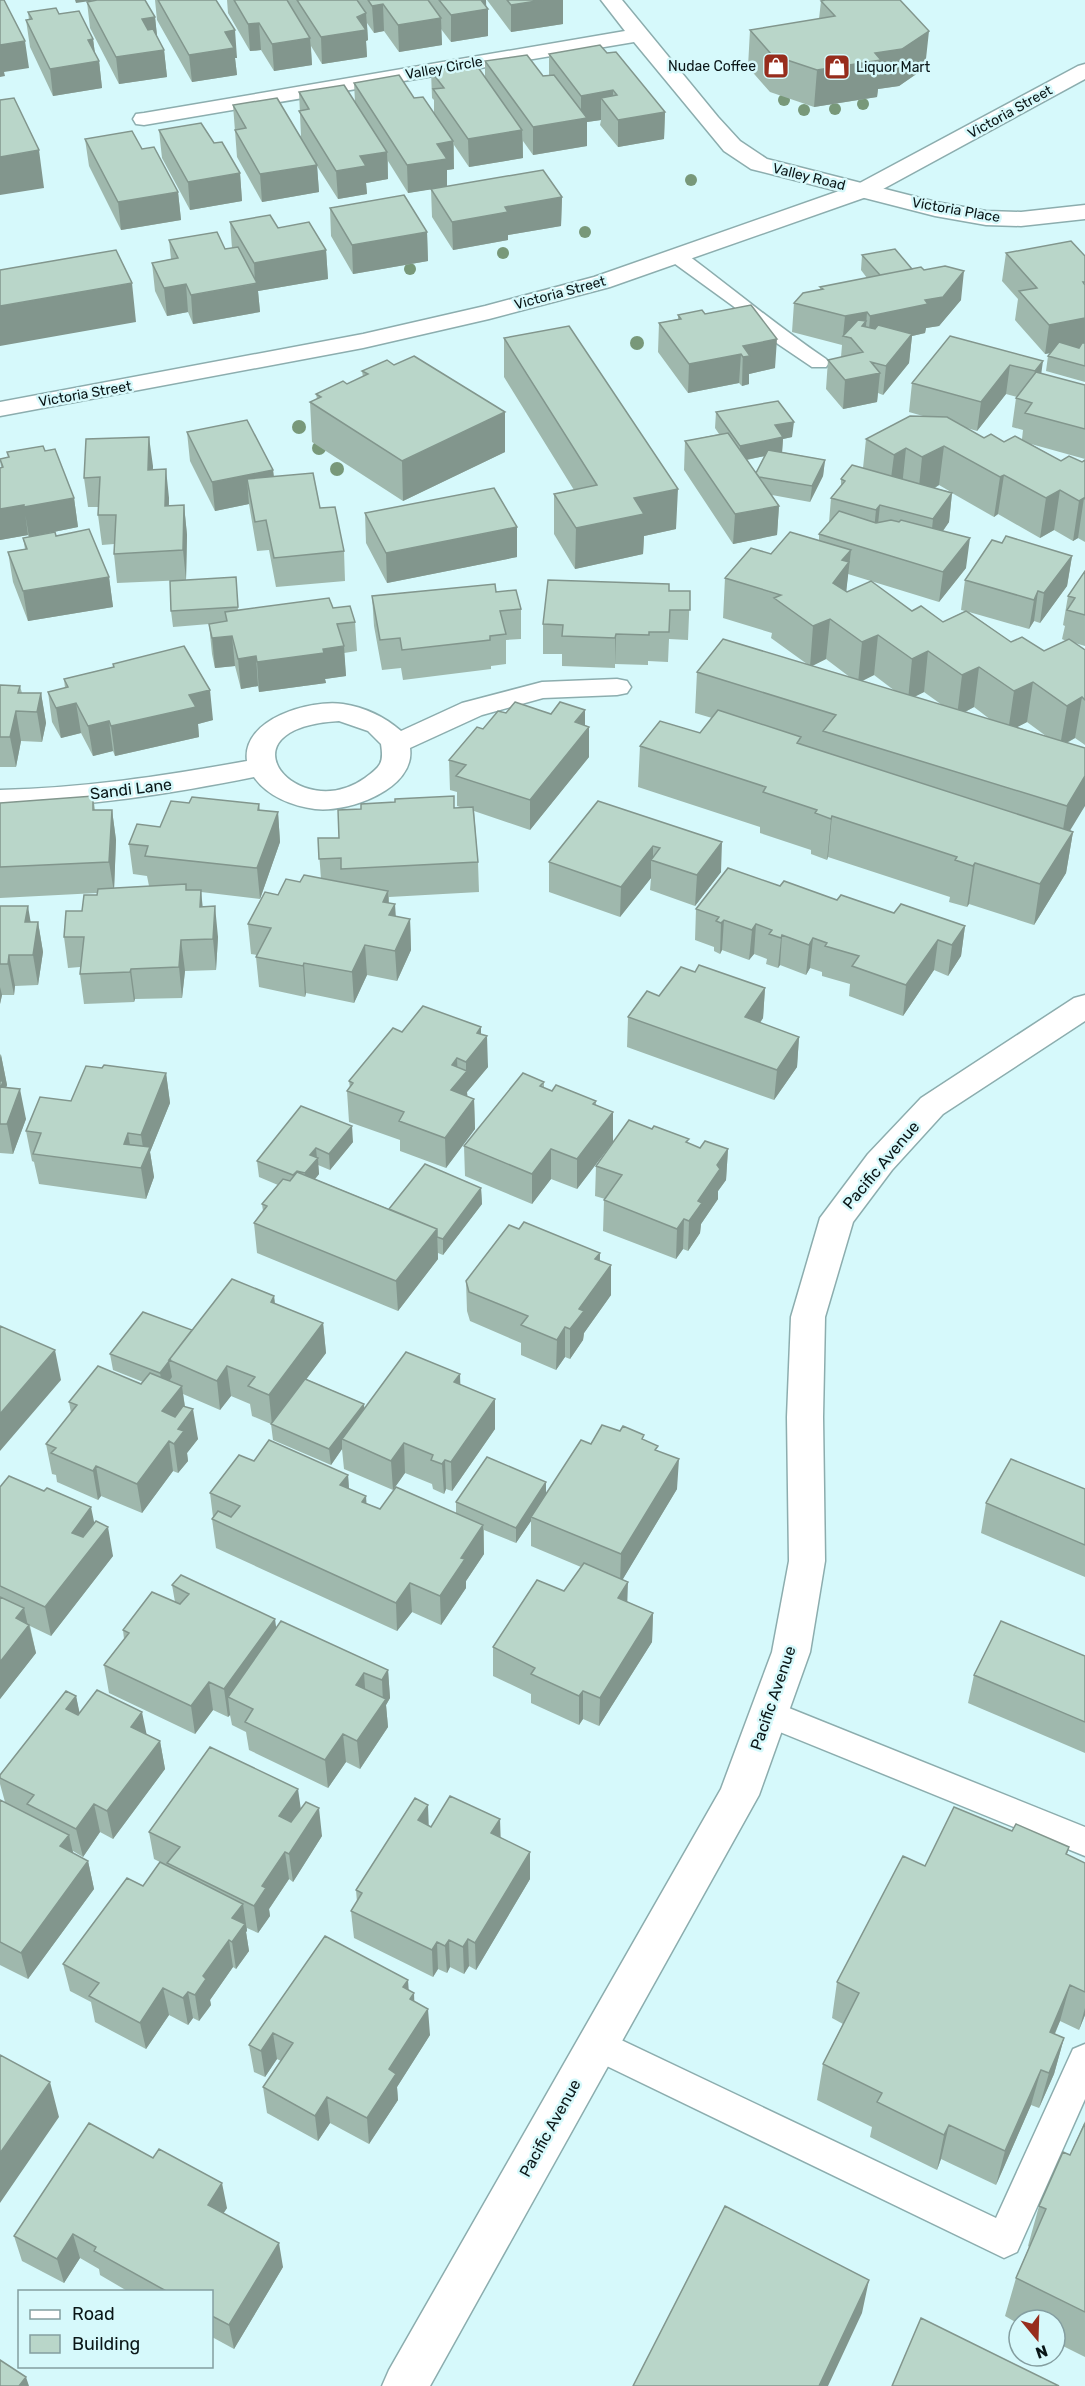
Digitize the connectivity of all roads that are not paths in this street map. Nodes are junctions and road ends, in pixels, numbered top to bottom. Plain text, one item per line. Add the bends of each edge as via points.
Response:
1 (611, 0) edge
2 (639, 35) junction
3 (1085, 70) edge
4 (144, 119) dead end
5 (864, 190) junction
6 (1085, 212) edge
7 (678, 257) junction
8 (819, 363) dead end
9 (0, 409) edge
10 (617, 687) dead end
11 (397, 743) junction
12 (260, 767) junction
13 (0, 799) edge
14 (1085, 1006) edge
15 (769, 1713) junction
16 (1085, 1842) edge
17 (598, 2045) junction
18 (1085, 2060) edge
19 (405, 2386) edge

1 - 2 street, Valley Road
2 - 4 street, Valley Circle
2 - 5 street, Valley Road via 732,146 759,164
3 - 5 street, Victoria Street
5 - 6 street, Victoria Place via 986,218 1021,219
5 - 7 street, Victoria Street
7 - 8 lane
7 - 9 street, Victoria Street via 602,282 363,341
10 - 11 street via 542,690 472,709
11 - 12 street via 386,728 366,717 341,712 314,714 290,721 270,734 260,749
11 - 12 street via 398,760 389,777 370,790 344,798 317,799 291,794 271,782
12 - 13 street, Sandi Lane via 157,787 58,798
14 - 15 street, Pacific Avenue via 932,1106 880,1162 837,1218 808,1317 807,1560 790,1652
15 - 16 lane
15 - 17 street, Pacific Avenue via 739,1795
17 - 18 lane via 1004,2240
17 - 19 street, Pacific Avenue

